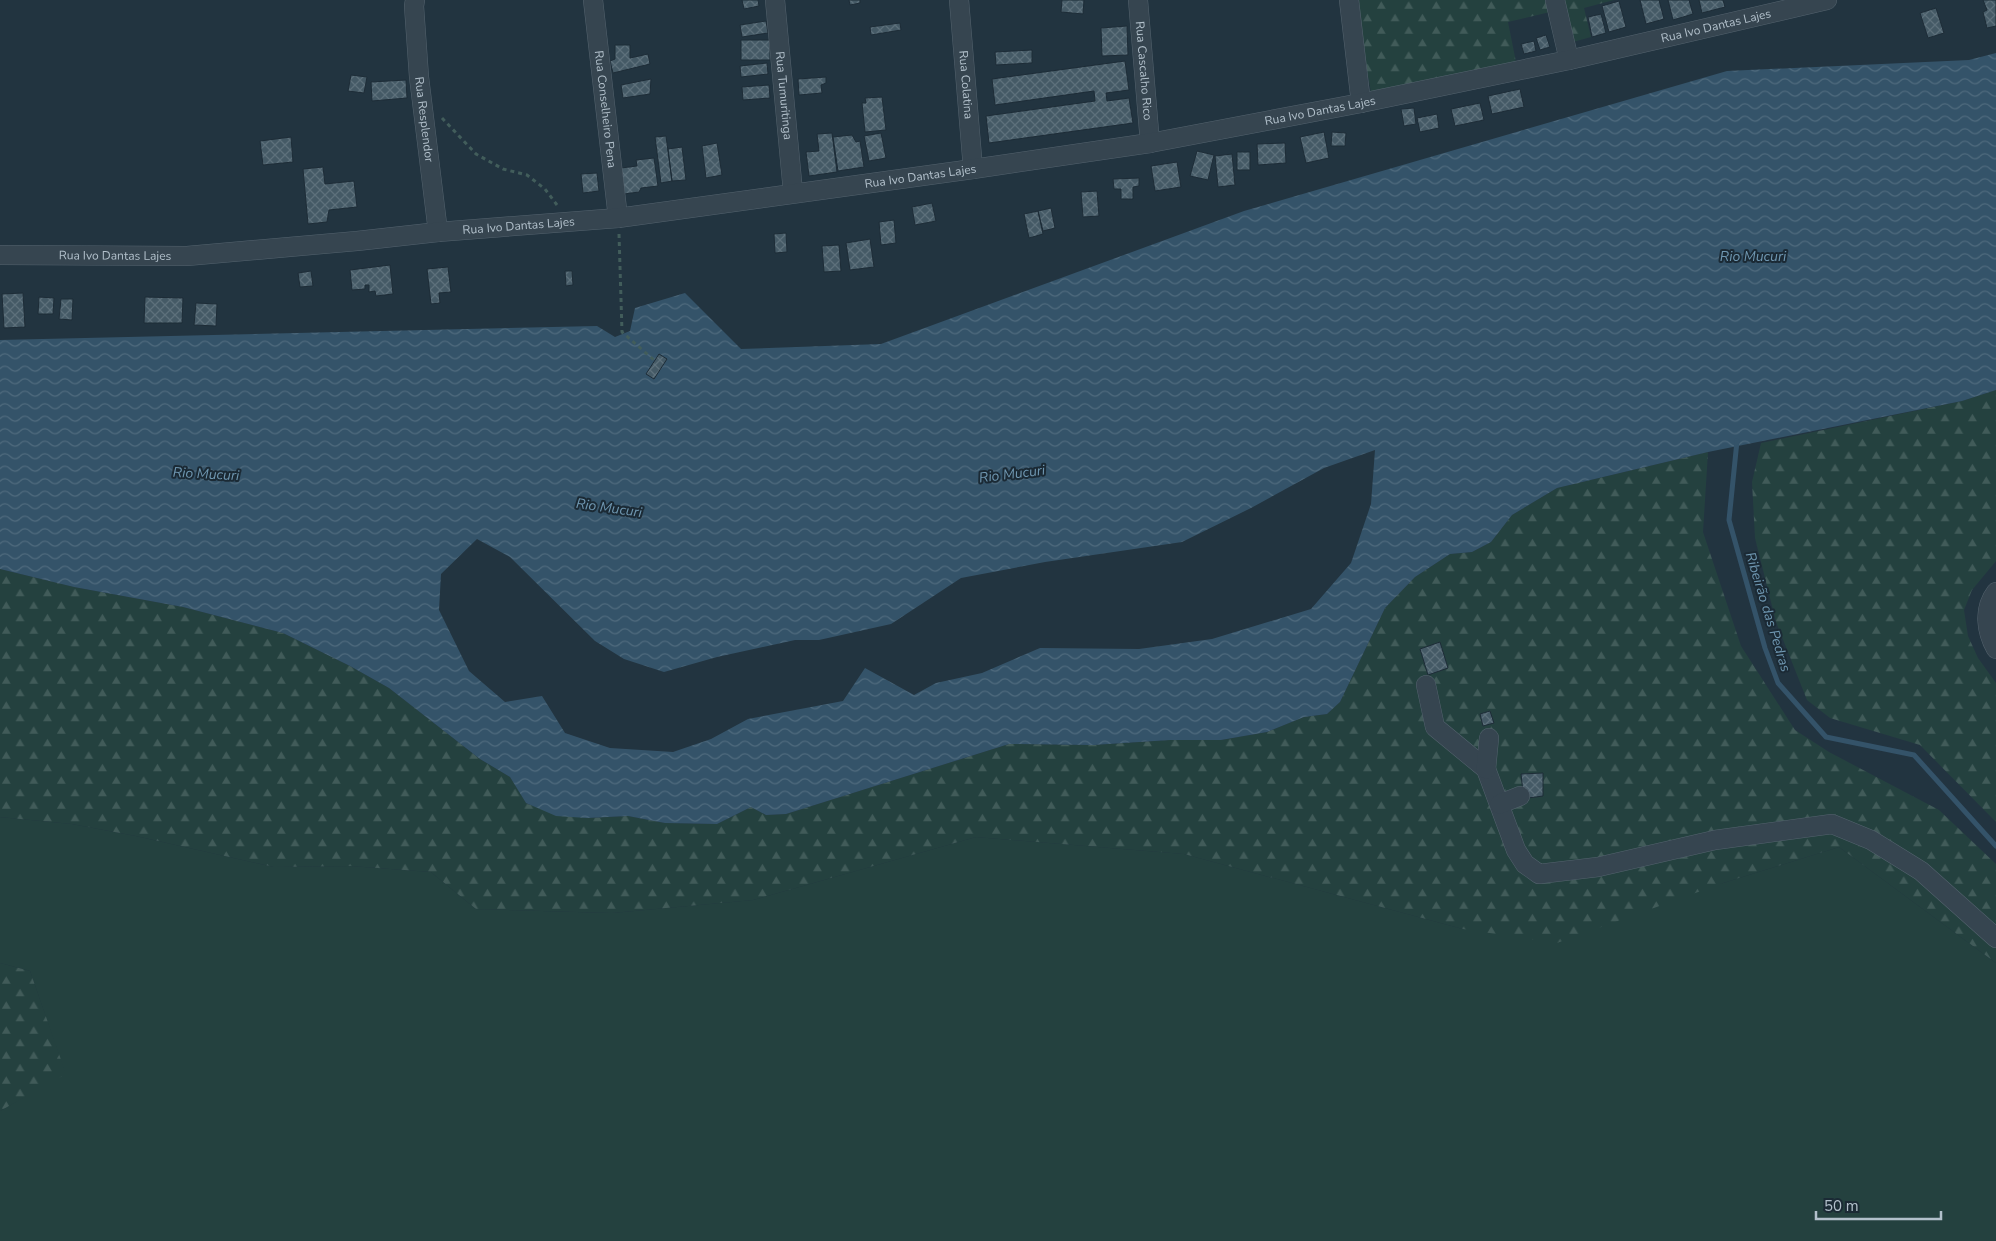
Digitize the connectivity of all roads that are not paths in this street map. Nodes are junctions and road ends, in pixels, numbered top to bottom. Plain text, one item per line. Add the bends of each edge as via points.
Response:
1 (593, 0) edge
2 (775, 0) edge
3 (959, 0) edge
4 (1138, 0) edge
5 (1349, 0) edge
6 (1555, 0) edge
7 (1827, 0) edge
8 (415, 3) edge
9 (1568, 60) junction
10 (1361, 103) junction
11 (1150, 143) junction
12 (973, 168) junction
13 (794, 192) junction
14 (618, 218) junction
15 (438, 232) junction
16 (0, 255) edge
17 (1996, 592) edge
18 (1996, 649) edge
19 (1426, 685) dead end
20 (1489, 738) dead end
21 (1486, 770) junction
22 (1520, 796) dead end
23 (1500, 804) junction
24 (1996, 938) edge

1 - 14 street, Rua Conselheiro Pena
2 - 13 street, Rua Tumuritinga
3 - 12 street, Rua Colatina
4 - 11 street, Rua Cascalho Rico
5 - 10 street
6 - 9 street
7 - 9 street, Rua Ivo Dantas Lajes
8 - 15 street, Rua Resplendor
9 - 10 street, Rua Ivo Dantas Lajes
10 - 11 street, Rua Ivo Dantas Lajes
11 - 12 street, Rua Ivo Dantas Lajes
12 - 13 street, Rua Ivo Dantas Lajes
13 - 14 street, Rua Ivo Dantas Lajes
14 - 15 street, Rua Ivo Dantas Lajes
15 - 16 street, Rua Ivo Dantas Lajes via 186,256
17 - 18 street via 1986,615 1990,639
19 - 21 street via 1435,727
20 - 21 street
21 - 23 street
22 - 23 street
23 - 24 street via 1516,850 1525,864 1539,874 1598,867 1715,840 1832,824 1871,840 1921,871

